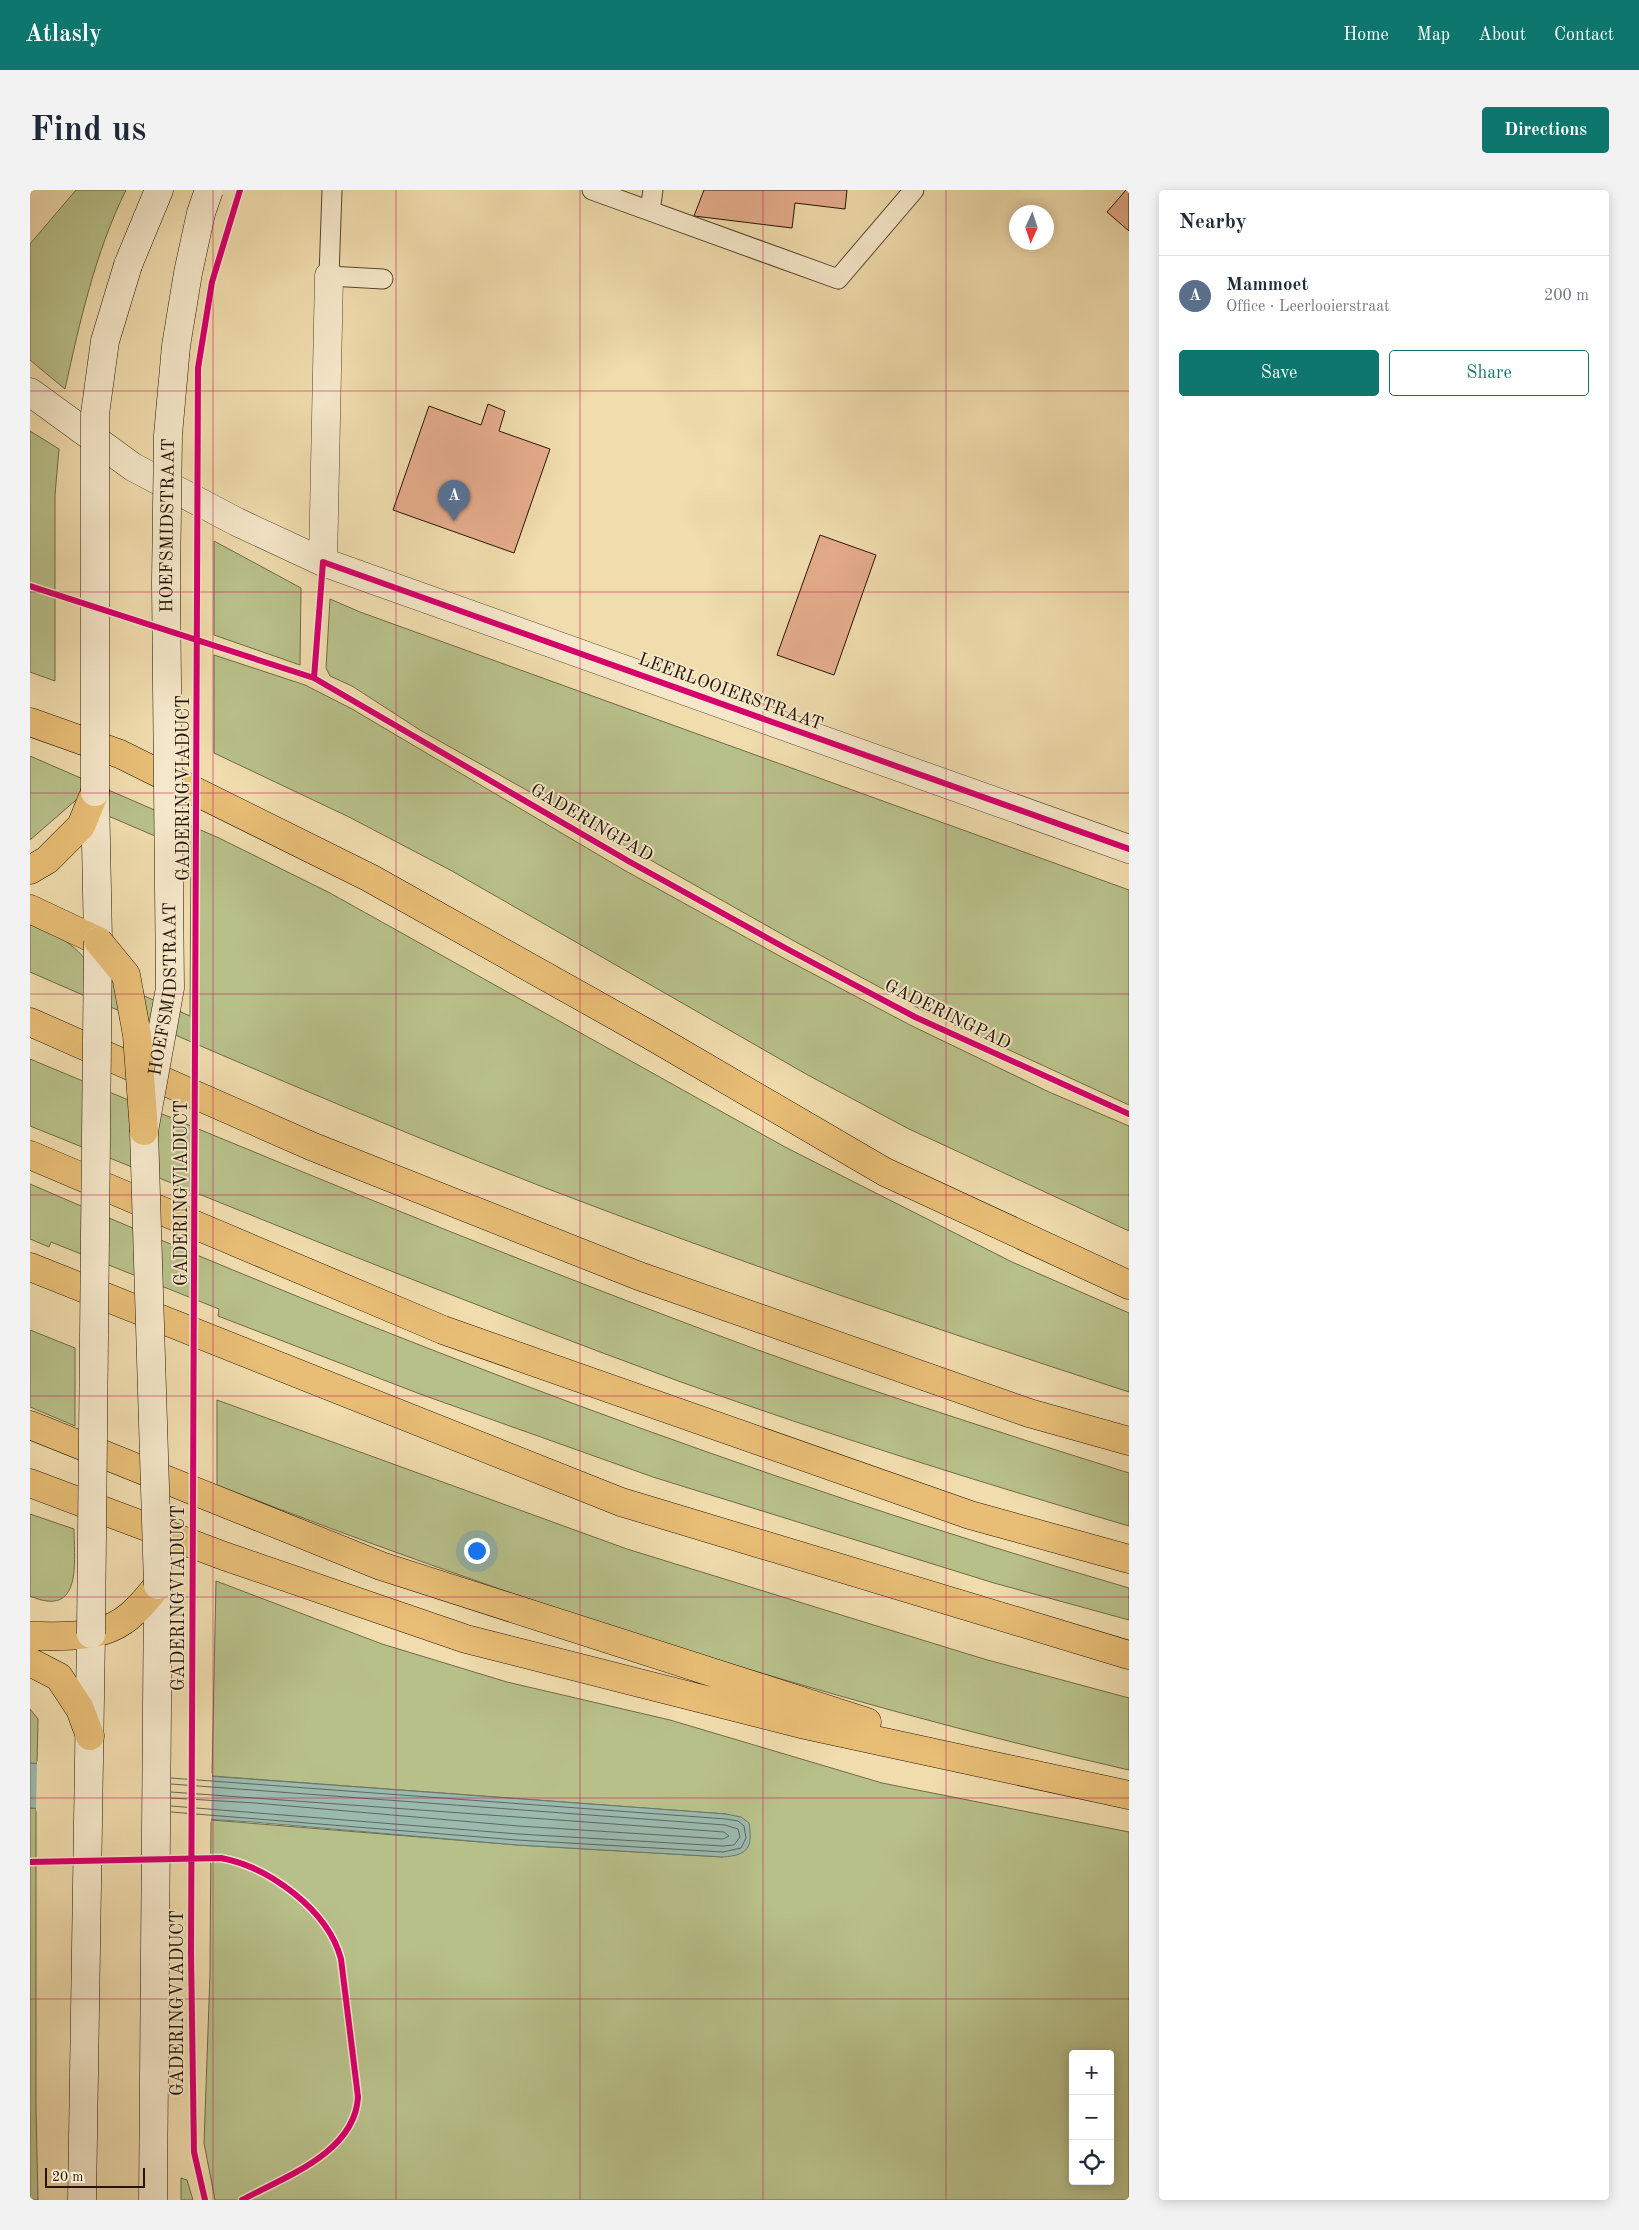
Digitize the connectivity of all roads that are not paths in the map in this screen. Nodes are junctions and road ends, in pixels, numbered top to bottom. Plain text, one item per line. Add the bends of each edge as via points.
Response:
1 (159, 190) edge
2 (209, 190) edge
3 (332, 190) edge
4 (592, 190) edge
5 (653, 190) edge
6 (914, 190) edge
7 (650, 211) junction
8 (329, 276) junction
9 (382, 280) dead end
10 (30, 392) edge
11 (323, 562) junction
12 (30, 722) edge
13 (95, 792) junction
14 (1129, 849) edge
15 (30, 870) edge
16 (30, 908) edge
17 (98, 941) junction
18 (30, 1022) edge
19 (144, 1131) junction
20 (30, 1155) edge
21 (30, 1267) edge
22 (1129, 1285) edge
23 (30, 1425) edge
24 (1129, 1441) edge
25 (30, 1483) edge
26 (1129, 1559) edge
27 (158, 1585) junction
28 (91, 1634) junction
29 (30, 1636) edge
30 (1129, 1655) edge
31 (30, 1662) edge
32 (90, 1736) junction
33 (1041, 1776) junction
34 (1129, 1795) edge
35 (82, 2200) edge
36 (153, 2200) edge

1 - 13 street, bridge via 128,265 105,341 95,414
2 - 19 street, HOEFSMIDSTRAAT, bridge via 188,273 176,346 168,435 166,582 170,988
3 - 8 lane
4 - 7 lane
5 - 7 lane
6 - 7 lane via 838,279
8 - 9 lane
8 - 11 street
10 - 11 street, LEERLOOIERSTRAAT via 134,467 237,522
11 - 14 street, LEERLOOIERSTRAAT
12 - 22 highway via 120,754 370,878 885,1172
13 - 15 highway via 81,826 47,860
13 - 17 street
16 - 17 highway
17 - 19 highway, bridge via 126,975 137,1035
17 - 28 street, bridge
18 - 24 highway via 311,1146 639,1276 1029,1413
19 - 27 street, GADERINGVIADUCT, bridge
20 - 26 highway via 443,1330 970,1515
21 - 30 highway via 621,1502
23 - 33 highway via 381,1566 627,1647
25 - 33 highway via 224,1556 466,1639 801,1724
27 - 28 highway via 132,1614 112,1629
27 - 36 street, GADERINGVIADUCT
28 - 29 highway
28 - 32 street
31 - 32 highway via 59,1678 80,1709
32 - 35 street
33 - 34 highway

